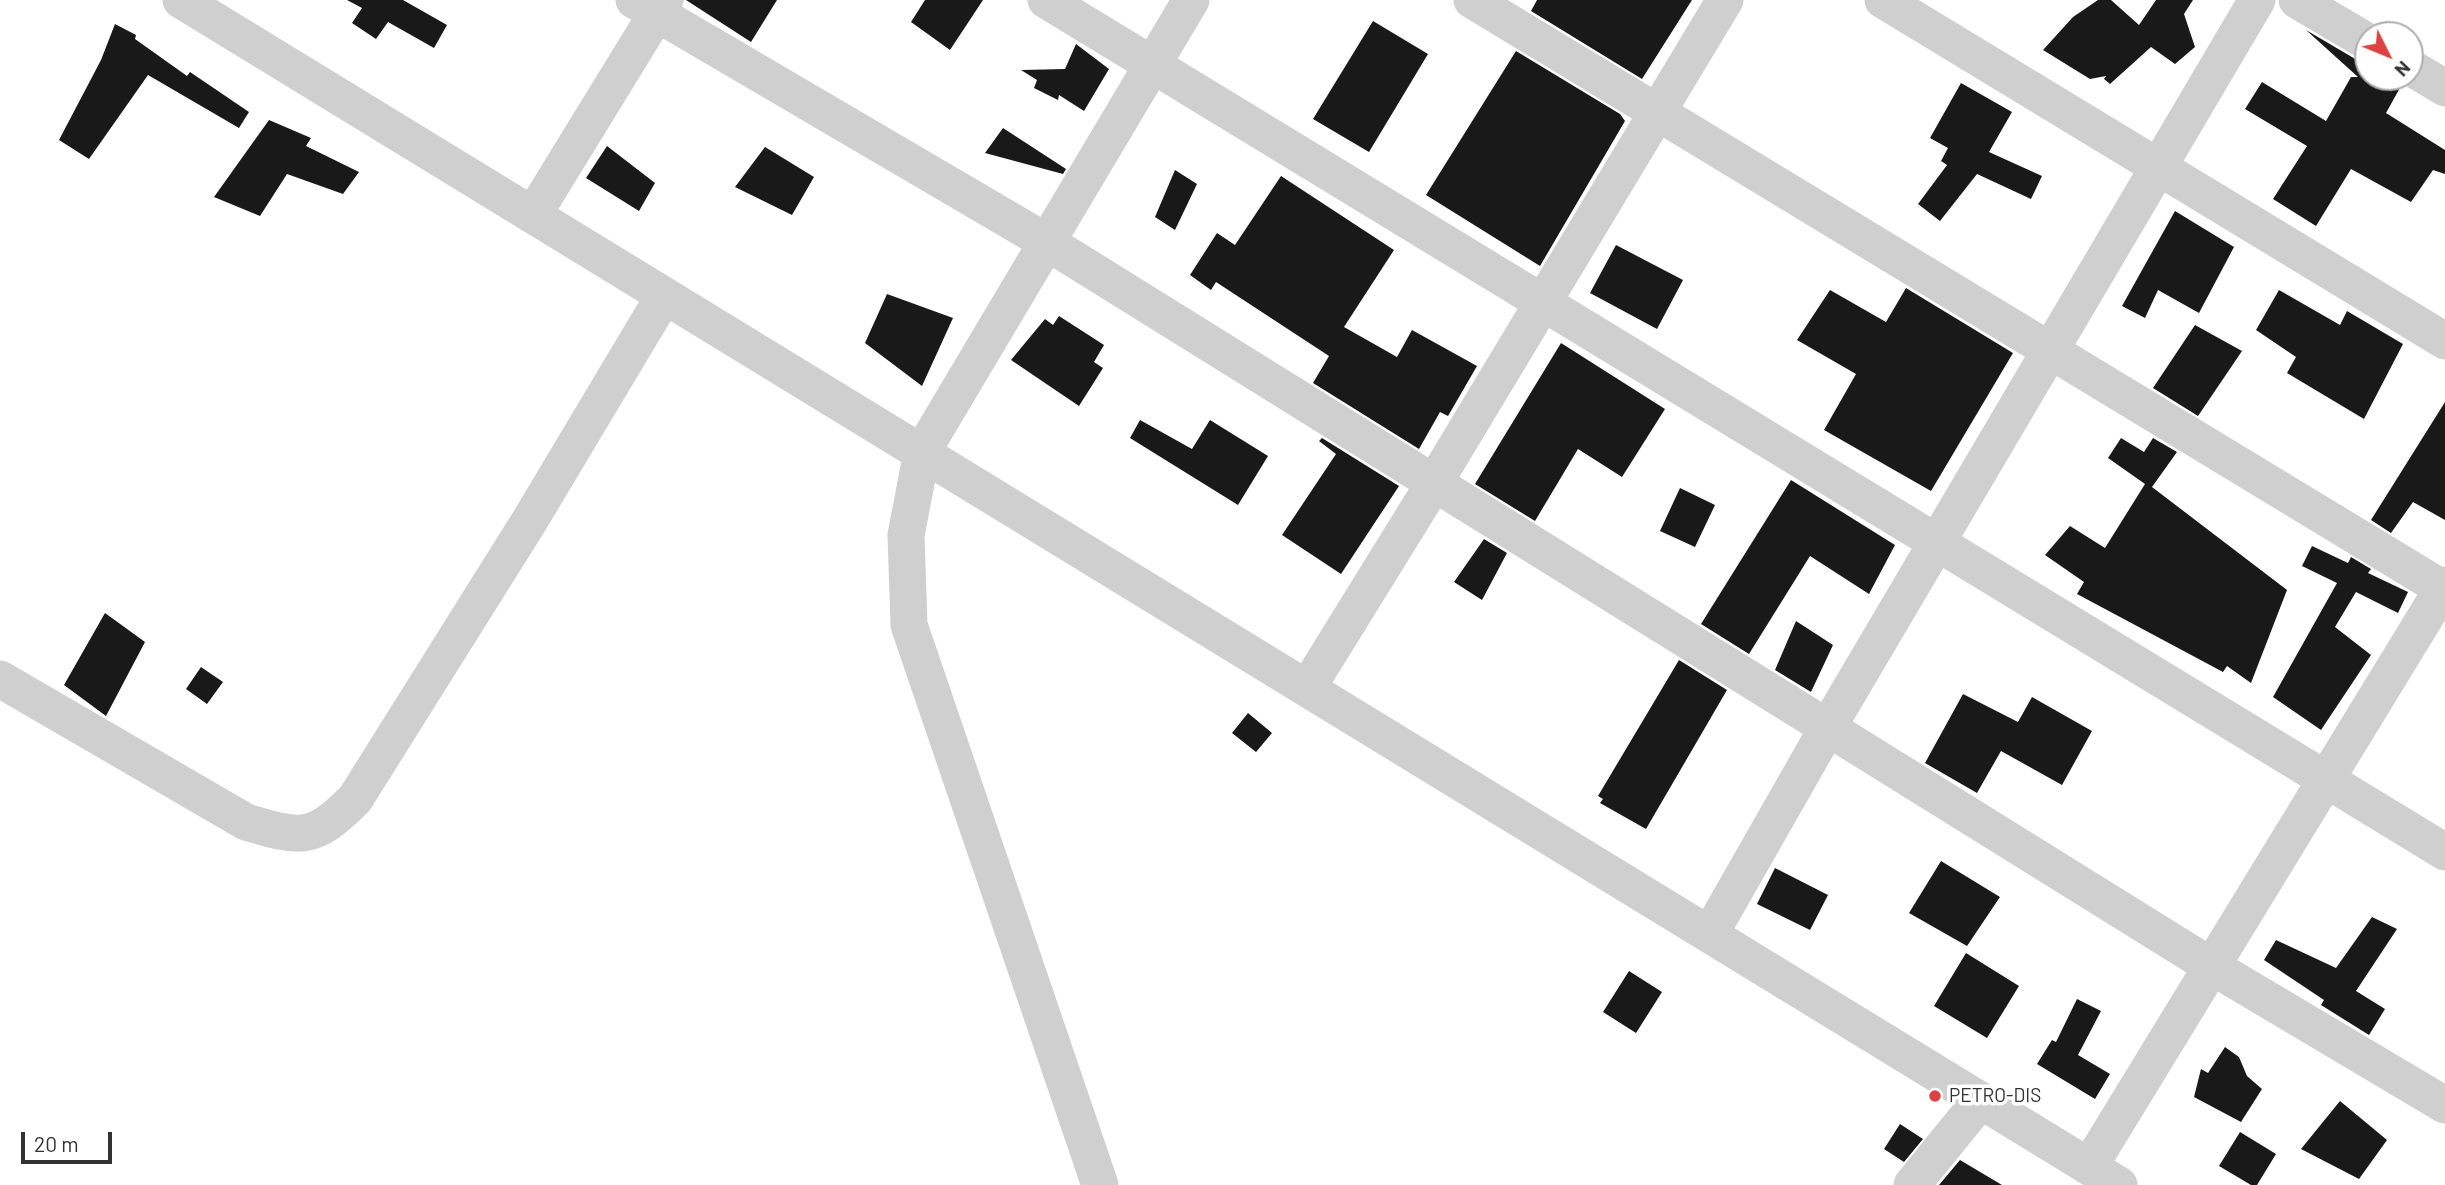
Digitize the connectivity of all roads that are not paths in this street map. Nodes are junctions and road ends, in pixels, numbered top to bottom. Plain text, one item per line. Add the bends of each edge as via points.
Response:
1 (181, 0) edge
2 (1046, 0) edge
3 (1191, 0) edge
4 (1725, 0) edge
5 (1883, 0) edge
6 (2257, 0) edge
7 (2297, 0) edge
8 (1488, 4) edge
9 (652, 5) edge
10 (2354, 34) edge
11 (1152, 65) junction
12 (2424, 75) edge
13 (2445, 88) edge
14 (1658, 111) junction
15 (2158, 167) junction
16 (533, 215) junction
17 (1045, 241) junction
18 (664, 296) junction
19 (1542, 302) junction
20 (2445, 341) edge
21 (2050, 350) junction
22 (922, 452) junction
23 (1433, 485) junction
24 (1937, 543) junction
25 (2444, 588) edge
26 (0, 679) edge
27 (1308, 687) junction
28 (1828, 727) junction
29 (2325, 779) junction
30 (2445, 852) edge
31 (1710, 934) junction
32 (2211, 966) junction
33 (1980, 1101) junction
34 (2445, 1105) edge
35 (2104, 1176) edge
36 (1100, 1185) edge
37 (1912, 1185) edge

1 - 16 street
2 - 11 street
3 - 11 street
4 - 14 street
5 - 15 street
6 - 15 street
7 - 10 street
8 - 14 street
9 - 16 street
9 - 17 street
11 - 17 street
11 - 19 street
12 - 13 street
14 - 19 street
14 - 21 street
15 - 20 street
15 - 21 street
16 - 18 street
17 - 22 street
17 - 23 street
18 - 22 street
18 - 26 street via 363,788 331,823 312,832 290,834 246,822
19 - 23 street
19 - 24 street
21 - 24 street
21 - 25 street
22 - 27 street
22 - 36 street via 906,535 909,625
23 - 27 street
23 - 28 street
24 - 28 street
24 - 29 street
25 - 29 street
27 - 31 street
28 - 31 street
28 - 32 street
29 - 30 street
29 - 32 street
31 - 33 street
32 - 34 street
32 - 35 street
33 - 35 street
33 - 37 street

